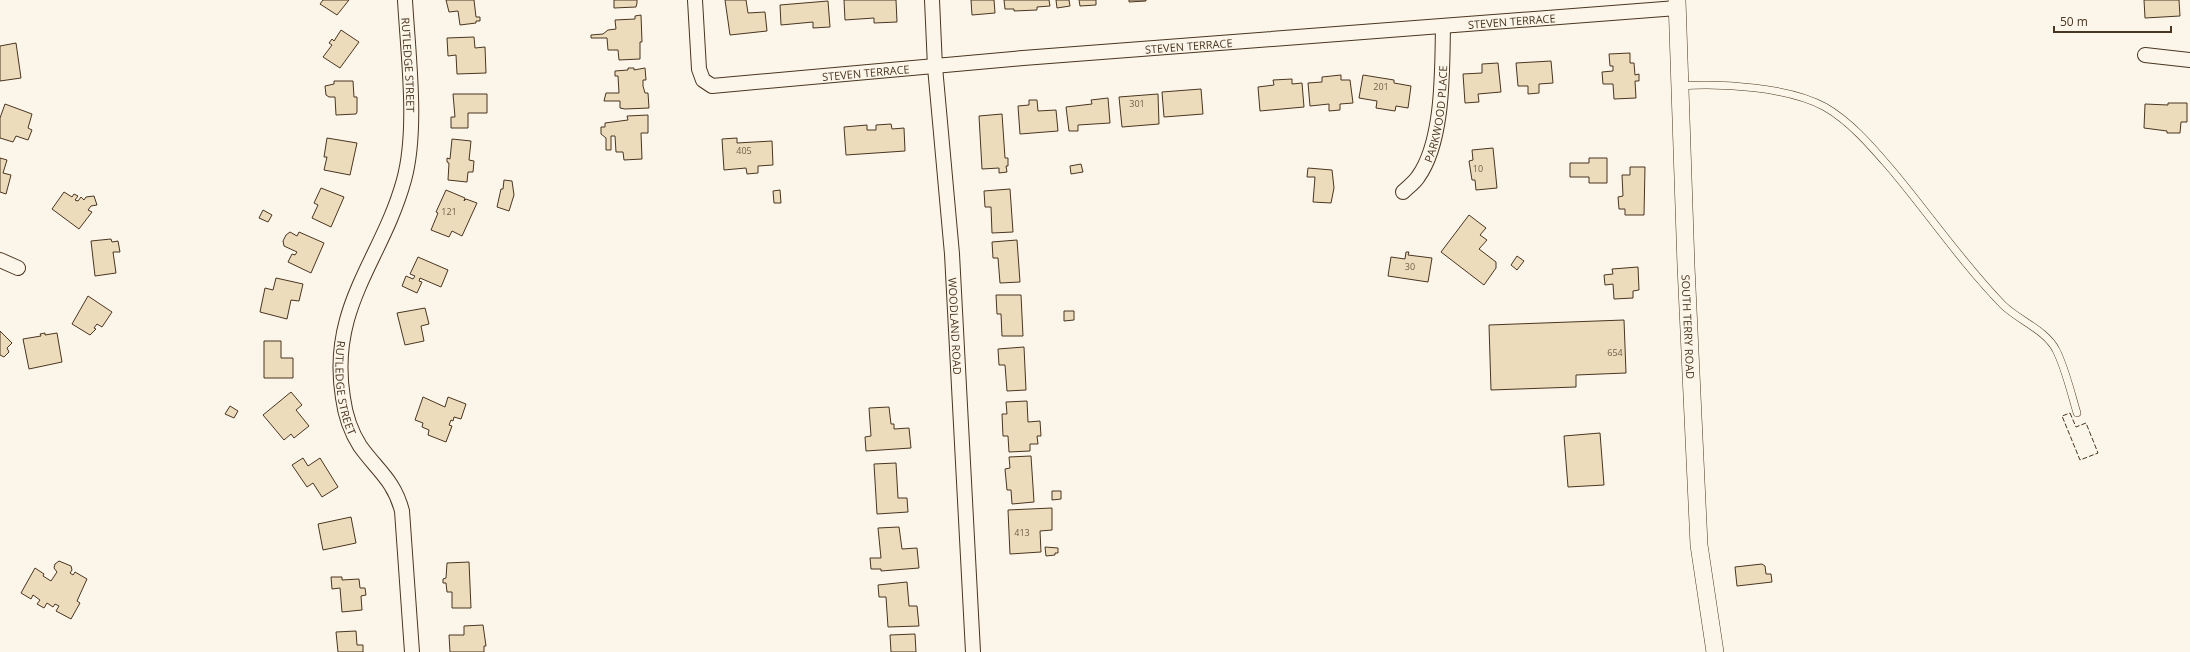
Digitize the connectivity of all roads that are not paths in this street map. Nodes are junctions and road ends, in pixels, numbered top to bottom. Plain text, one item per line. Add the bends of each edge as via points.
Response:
1 (405, 0) edge
2 (695, 0) edge
3 (932, 0) edge
4 (1677, 4) edge
5 (1443, 26) junction
6 (2145, 55) dead end
7 (2190, 60) edge
8 (935, 67) junction
9 (1680, 86) junction
10 (1403, 192) dead end
11 (0, 260) edge
12 (18, 268) dead end
13 (2078, 413) dead end
14 (412, 652) edge
15 (973, 652) edge
16 (1715, 652) edge

1 - 14 street, RUTLEDGE STREET via 411,145 396,204 353,295 342,334 339,357 343,398 353,434 398,495 402,511
2 - 8 street, STEVEN TERRACE via 699,69 703,80 712,86
3 - 8 street, WOODLAND ROAD
4 - 5 street, STEVEN TERRACE
4 - 9 street, SOUTH TERRY ROAD
5 - 8 street, STEVEN TERRACE
5 - 10 street, PARKWOOD PLACE via 1442,73 1436,132 1418,177
6 - 7 street
8 - 15 street, WOODLAND ROAD via 952,254
9 - 13 lane via 1747,87 1796,96 1825,107 1865,139 1914,196 1961,258 2004,306 2036,328 2056,349
9 - 16 street, SOUTH TERRY ROAD via 1699,545
11 - 12 street

